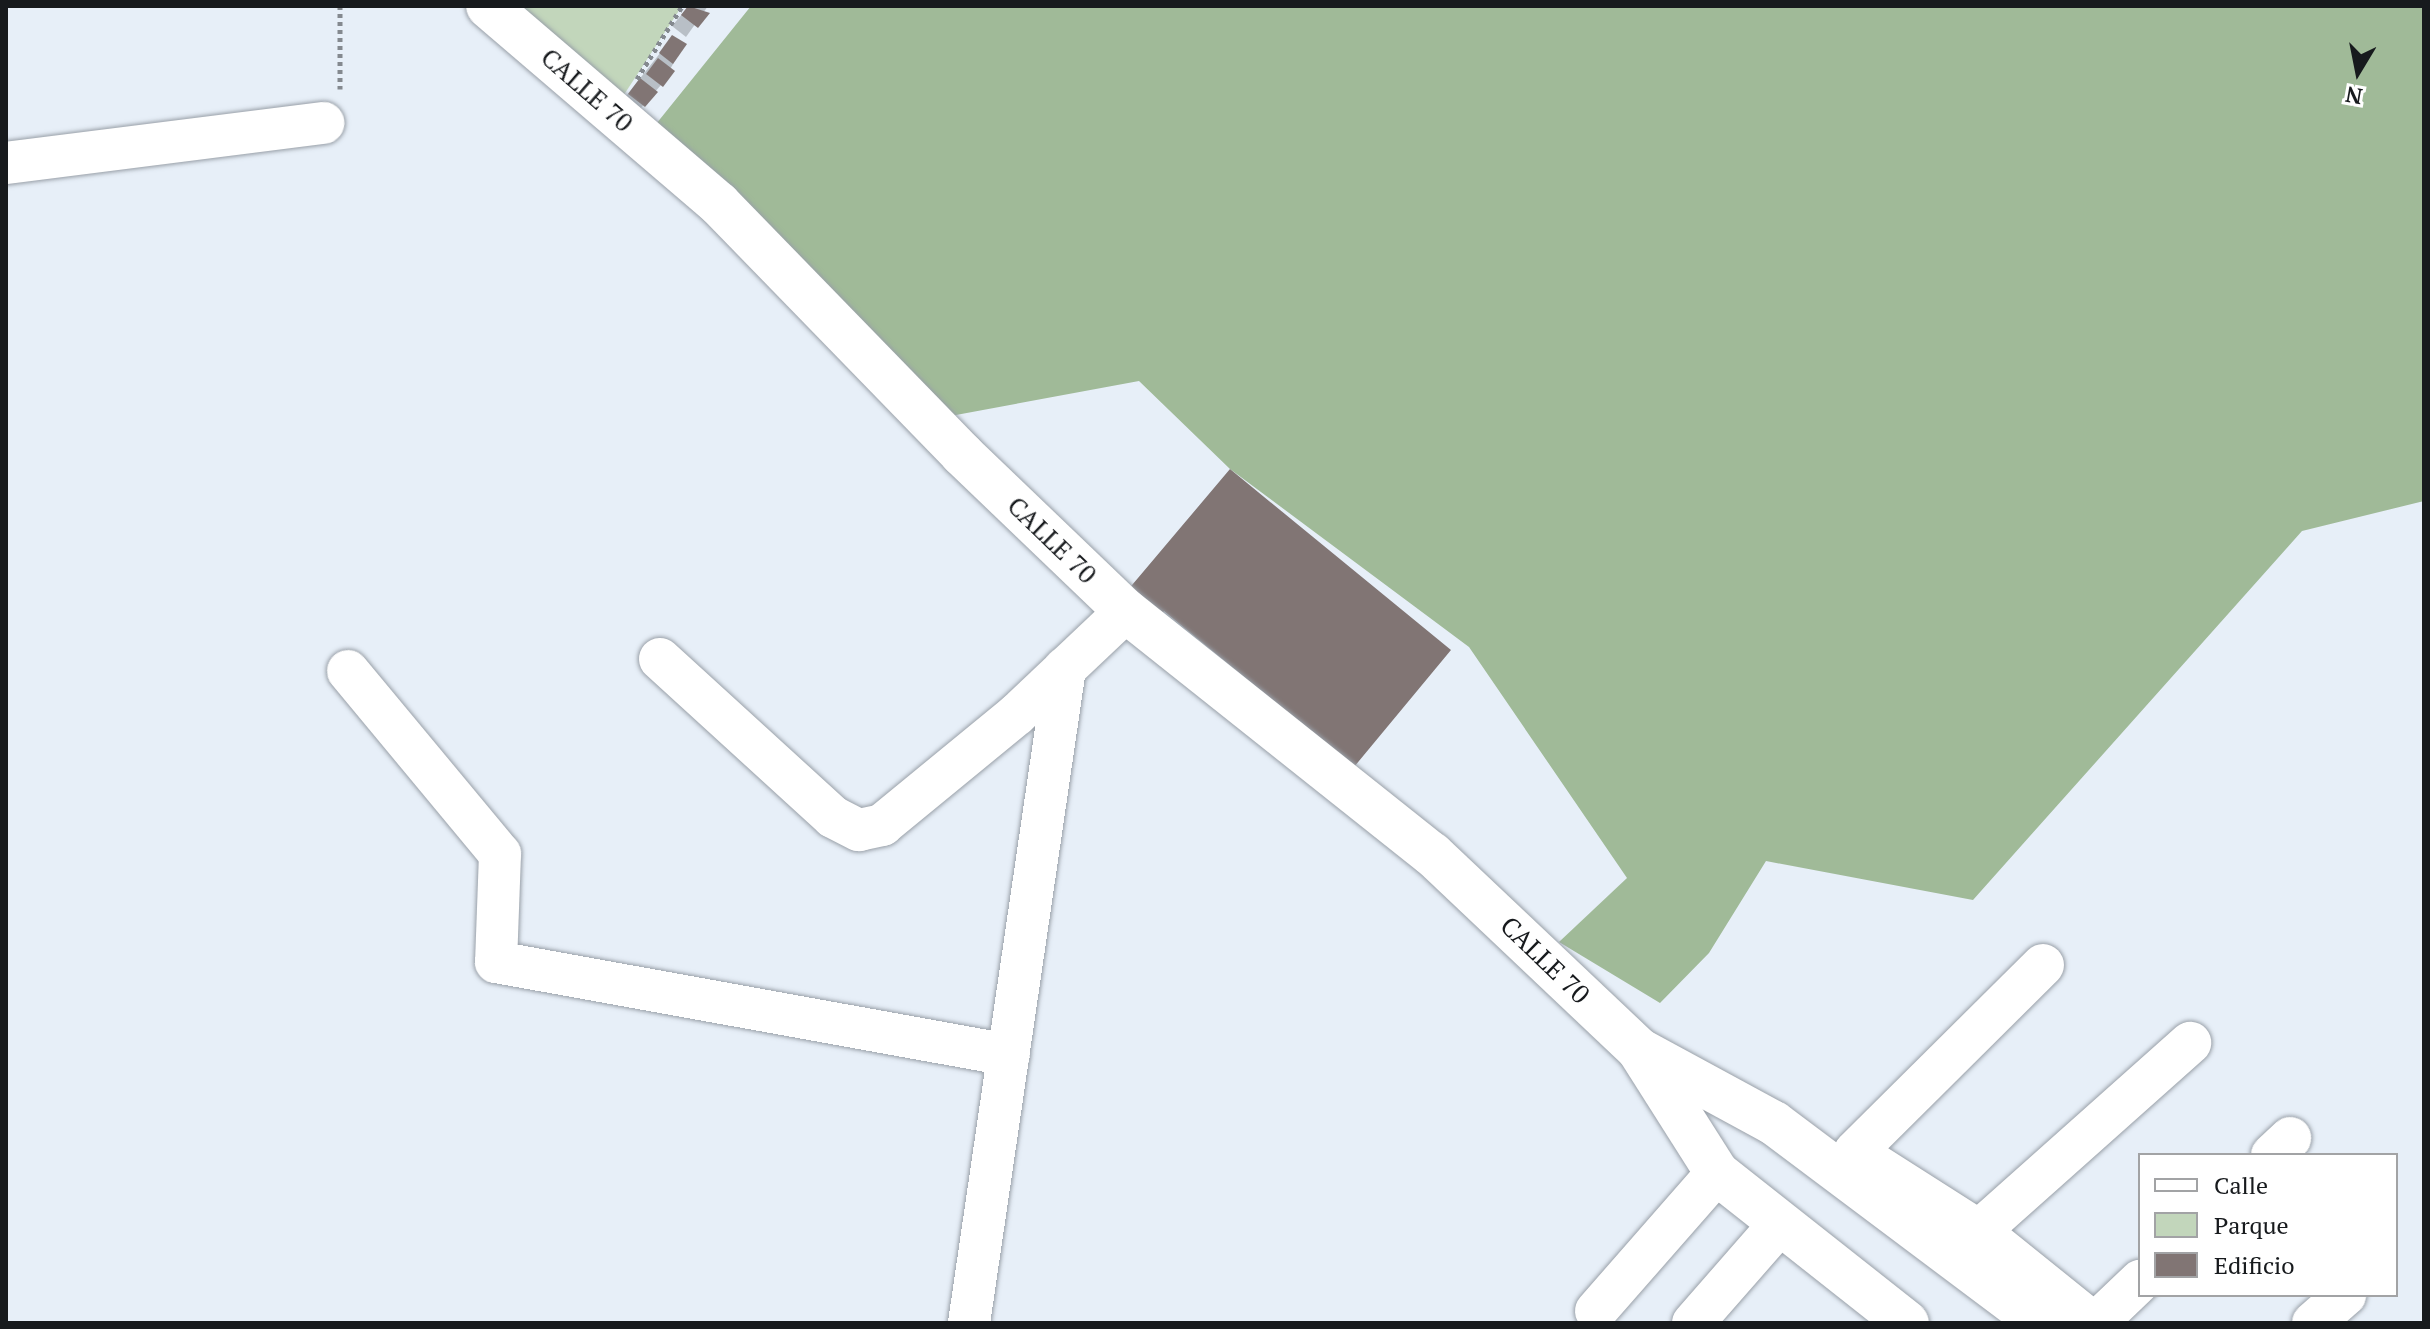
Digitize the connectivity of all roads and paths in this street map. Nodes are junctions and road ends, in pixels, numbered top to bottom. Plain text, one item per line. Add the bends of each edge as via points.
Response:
1 (340, 6) edge
2 (488, 6) edge
3 (682, 6) edge
4 (610, 110) junction
5 (323, 123) joint
6 (6, 163) edge
7 (1126, 611) junction
8 (660, 659) dead end
9 (1065, 668) junction
10 (348, 671) dead end
11 (2043, 965) dead end
12 (2190, 1043) dead end
13 (1639, 1050) junction
14 (1009, 1055) junction
15 (1717, 1173) junction
16 (1778, 1226) junction
17 (1979, 1231) junction
18 (2138, 1283) edge
19 (2343, 1297) edge
20 (1596, 1311) dead end
21 (1897, 1321) edge
22 (969, 1323) edge
23 (1693, 1323) edge
24 (2040, 1323) edge
25 (2095, 1323) edge
26 (2313, 1323) edge

1 - 5 path via 341,83 337,110
2 - 4 main road, CALLE 70
3 - 4 path via 647,67
4 - 7 main road, CALLE 70 via 719,204 962,454
5 - 6 street
7 - 9 street
7 - 13 main road, CALLE 70 via 1432,854
8 - 9 street via 833,817 859,830 882,825
9 - 14 street
10 - 14 street via 500,854 496,962
11 - 17 street via 1855,1152
12 - 17 street
13 - 15 main road, CALLE 70
13 - 24 main road, CALLE 70 via 1774,1123
14 - 22 street
15 - 16 main road, CALLE 70
15 - 20 street
16 - 21 main road, CALLE 70
16 - 23 street
17 - 25 street
18 - 25 street
19 - 26 street

